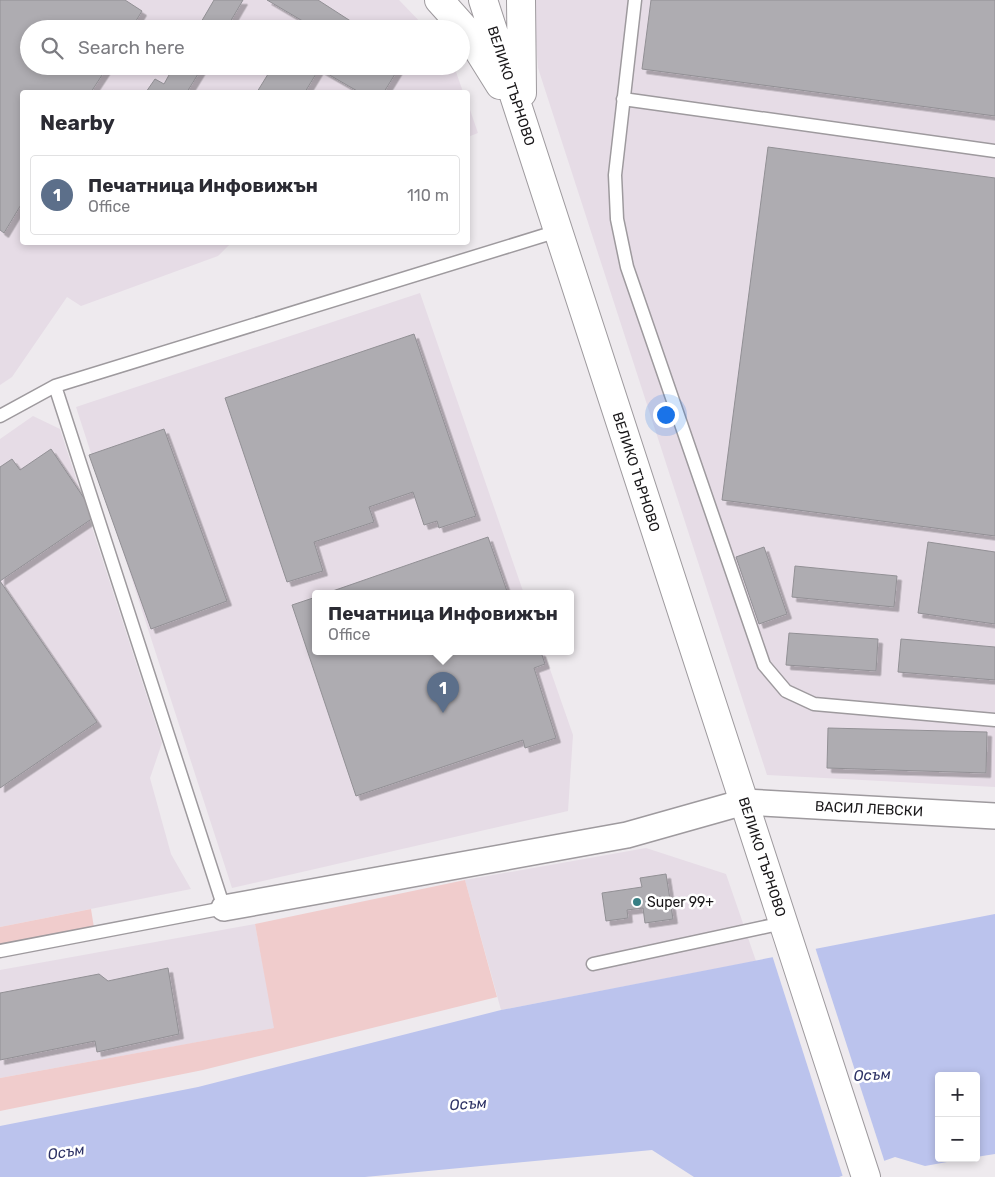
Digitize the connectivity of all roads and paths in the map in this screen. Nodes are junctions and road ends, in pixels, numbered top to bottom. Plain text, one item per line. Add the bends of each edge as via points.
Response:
1 (439, 0) edge
2 (483, 0) edge
3 (521, 0) edge
4 (635, 0) edge
5 (457, 20) edge
6 (470, 37) edge
7 (623, 99) junction
8 (522, 120) junction
9 (995, 151) edge
10 (558, 231) junction
11 (55, 386) junction
12 (0, 416) edge
13 (995, 720) edge
14 (744, 802) junction
15 (995, 816) edge
16 (224, 908) junction
17 (786, 933) junction
18 (0, 950) edge
19 (593, 964) dead end
20 (866, 1177) edge

1 - 5 street
2 - 8 street, ВЕЛИКО ТЪРНОВО
3 - 8 street
4 - 7 lane
6 - 8 street
7 - 9 lane
7 - 13 lane via 615,175 617,219 627,267 764,665 786,691 814,704
8 - 10 street, ВЕЛИКО ТЪРНОВО
10 - 11 lane
10 - 14 street, ВЕЛИКО ТЪРНОВО
11 - 12 lane
11 - 16 lane
14 - 15 street, ВАСИЛ ЛЕВСКИ
14 - 16 street, ВАСИЛ ЛЕВСКИ via 627,835
14 - 17 street, ВЕЛИКО ТЪРНОВО
16 - 18 lane
17 - 19 lane
17 - 20 street, ВЕЛИКО ТЪРНОВО

